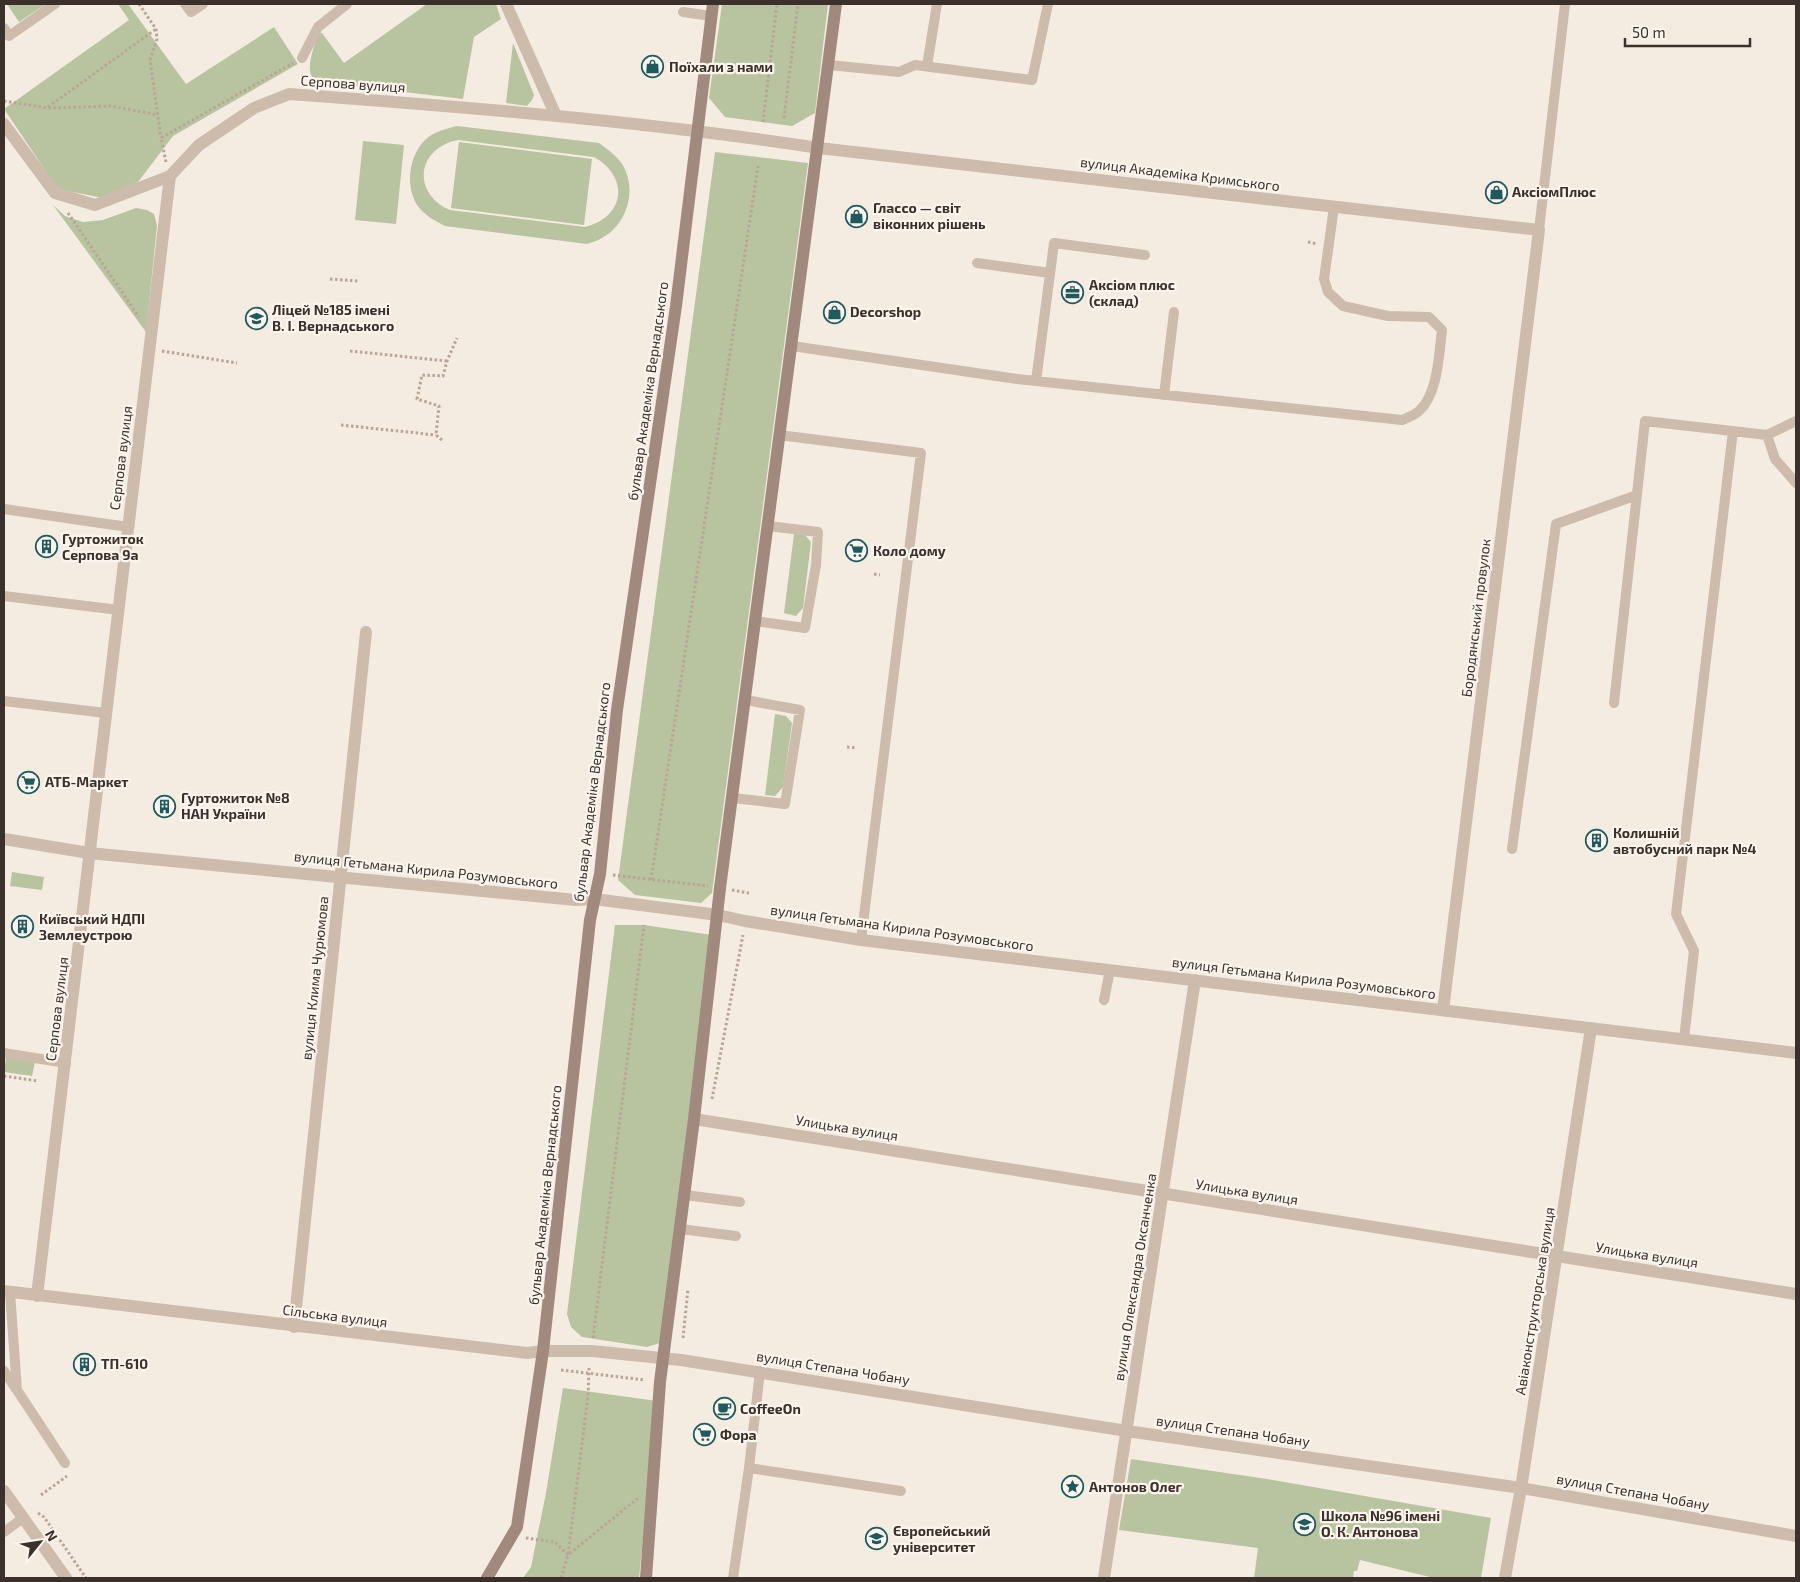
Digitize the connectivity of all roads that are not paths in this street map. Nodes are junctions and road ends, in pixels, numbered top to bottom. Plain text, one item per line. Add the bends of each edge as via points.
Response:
1 (55, 4) edge
2 (185, 4) edge
3 (203, 4) edge
4 (347, 4) edge
5 (506, 4) edge
6 (836, 4) edge
7 (937, 4) edge
8 (1048, 4) edge
9 (1565, 4) edge
10 (712, 10) edge
11 (683, 12) dead end
12 (4, 28) edge
13 (302, 58) road end
14 (829, 65) junction
15 (927, 66) junction
16 (556, 116) junction
17 (4, 124) edge
18 (697, 132) junction
19 (819, 148) junction
20 (172, 174) junction
21 (1334, 207) junction
22 (1539, 230) junction
23 (1145, 255) dead end
24 (978, 263) dead end
25 (1050, 273) junction
26 (1174, 312) dead end
27 (792, 346) junction
28 (1036, 381) junction
29 (1164, 395) junction
30 (1796, 421) edge
31 (1733, 431) junction
32 (779, 435) junction
33 (1767, 435) junction
34 (1796, 483) edge
35 (1637, 495) junction
36 (4, 509) edge
37 (768, 526) junction
38 (128, 527) junction
39 (4, 596) edge
40 (119, 610) junction
41 (755, 622) junction
42 (366, 632) dead end
43 (746, 700) junction
44 (4, 701) edge
45 (1614, 703) dead end
46 (106, 713) junction
47 (734, 798) junction
48 (4, 839) edge
49 (1512, 849) dead end
50 (89, 853) junction
51 (341, 876) junction
52 (594, 899) junction
53 (718, 915) junction
54 (861, 940) junction
55 (1110, 970) junction
56 (1195, 980) junction
57 (1104, 1000) dead end
58 (1442, 1010) junction
59 (1591, 1028) junction
60 (1684, 1040) junction
61 (4, 1053) edge
62 (1796, 1053) edge
63 (66, 1063) junction
64 (694, 1119) junction
65 (1163, 1193) junction
66 (684, 1195) junction
67 (740, 1202) dead end
68 (680, 1229) junction
69 (736, 1236) dead end
70 (1557, 1256) junction
71 (7, 1292) edge
72 (1796, 1294) edge
73 (37, 1296) junction
74 (294, 1327) junction
75 (543, 1350) junction
76 (664, 1359) junction
77 (4, 1371) edge
78 (760, 1371) junction
79 (17, 1390) junction
80 (1127, 1431) junction
81 (65, 1462) road end
82 (749, 1468) junction
83 (1521, 1488) junction
84 (4, 1491) edge
85 (900, 1491) dead end
86 (29, 1515) junction
87 (4, 1532) edge
88 (1796, 1536) edge
89 (66, 1578) edge
90 (487, 1578) edge
91 (646, 1578) edge
92 (733, 1578) edge
93 (1104, 1578) edge
94 (1505, 1578) edge

1 - 12 lane via 9,36
2 - 3 lane via 191,12
4 - 13 lane via 318,27
5 - 16 street
6 - 14 main road
7 - 15 lane
8 - 15 lane via 1032,80
9 - 22 lane
10 - 11 lane
10 - 18 main road, бульвар Академіка Вернадського
14 - 15 lane via 899,72 916,65
14 - 19 main road
16 - 18 street, Серпова вулиця
16 - 20 street, Серпова вулиця via 289,94 254,108 199,145
17 - 20 street via 55,194 95,205
18 - 19 street, вулиця Академіка Кримського
18 - 52 main road, бульвар Академіка Вернадського via 676,306 617,710 600,874
19 - 21 street, вулиця Академіка Кримського
19 - 27 main road
20 - 38 street, Серпова вулиця
21 - 22 street, вулиця Академіка Кримського
21 - 29 lane via 1324,279 1328,292 1343,306 1388,316 1429,317 1442,330 1432,394 1419,412 1402,420
22 - 58 street, Бородянський провулок
23 - 25 lane via 1054,243
24 - 25 lane
25 - 28 lane
26 - 29 lane
27 - 28 lane
27 - 32 main road
28 - 29 lane
30 - 33 lane
31 - 33 lane
31 - 35 lane via 1645,421
31 - 60 lane via 1676,914 1694,951
32 - 37 main road
32 - 54 lane via 921,453
33 - 34 lane via 1775,459
35 - 45 lane
35 - 49 lane via 1556,524
36 - 38 lane
37 - 41 main road
37 - 41 lane via 818,532 816,565 805,628
38 - 40 street, Серпова вулиця
39 - 40 lane
40 - 46 street, Серпова вулиця
41 - 43 main road
42 - 51 street, вулиця Клима Чурюмова
43 - 47 main road
43 - 47 lane via 800,710 785,804
44 - 46 lane
46 - 50 street, Серпова вулиця
47 - 53 main road
48 - 50 street, вулиця Гетьмана Кирила Розумовського
50 - 51 street, вулиця Гетьмана Кирила Розумовського
50 - 63 street, Серпова вулиця
51 - 52 street, вулиця Гетьмана Кирила Розумовського via 576,900
51 - 74 street, вулиця Клима Чурюмова
52 - 53 street, вулиця Гетьмана Кирила Розумовського
52 - 75 main road, бульвар Академіка Вернадського
53 - 54 street, вулиця Гетьмана Кирила Розумовського
53 - 64 main road
54 - 55 street, вулиця Гетьмана Кирила Розумовського
55 - 56 street, вулиця Гетьмана Кирила Розумовського
55 - 57 lane
56 - 58 street, вулиця Гетьмана Кирила Розумовського
56 - 65 street, вулиця Олександра Оксанченка
58 - 59 street, вулиця Гетьмана Кирила Розумовського
59 - 60 street, вулиця Гетьмана Кирила Розумовського
59 - 70 street, Авіаконструкторська вулиця
60 - 62 street, вулиця Гетьмана Кирила Розумовського
61 - 63 lane
63 - 73 street, Серпова вулиця
64 - 65 street, Улицька вулиця
64 - 66 main road
65 - 70 street, Улицька вулиця
65 - 80 street, вулиця Олександра Оксанченка
66 - 67 lane
66 - 68 main road
68 - 69 lane
68 - 76 main road
70 - 72 street, Улицька вулиця
70 - 83 street, Авіаконструкторська вулиця
71 - 73 street, Сільська вулиця
71 - 79 lane
73 - 74 street, Сільська вулиця
74 - 75 street, Сільська вулиця via 527,1353
75 - 76 street, Сільська вулиця via 592,1351
75 - 90 main road, бульвар Академіка Вернадського via 517,1527
76 - 78 street, вулиця Степана Чобану
76 - 91 main road
77 - 79 lane
78 - 80 street, вулиця Степана Чобану
78 - 82 lane
79 - 81 lane
80 - 83 street, вулиця Степана Чобану
80 - 93 street, вулиця Олександра Оксанченка
82 - 85 lane
82 - 92 lane
83 - 88 street, вулиця Степана Чобану
83 - 94 street, Авіаконструкторська вулиця
84 - 86 street
86 - 87 lane
86 - 89 street

